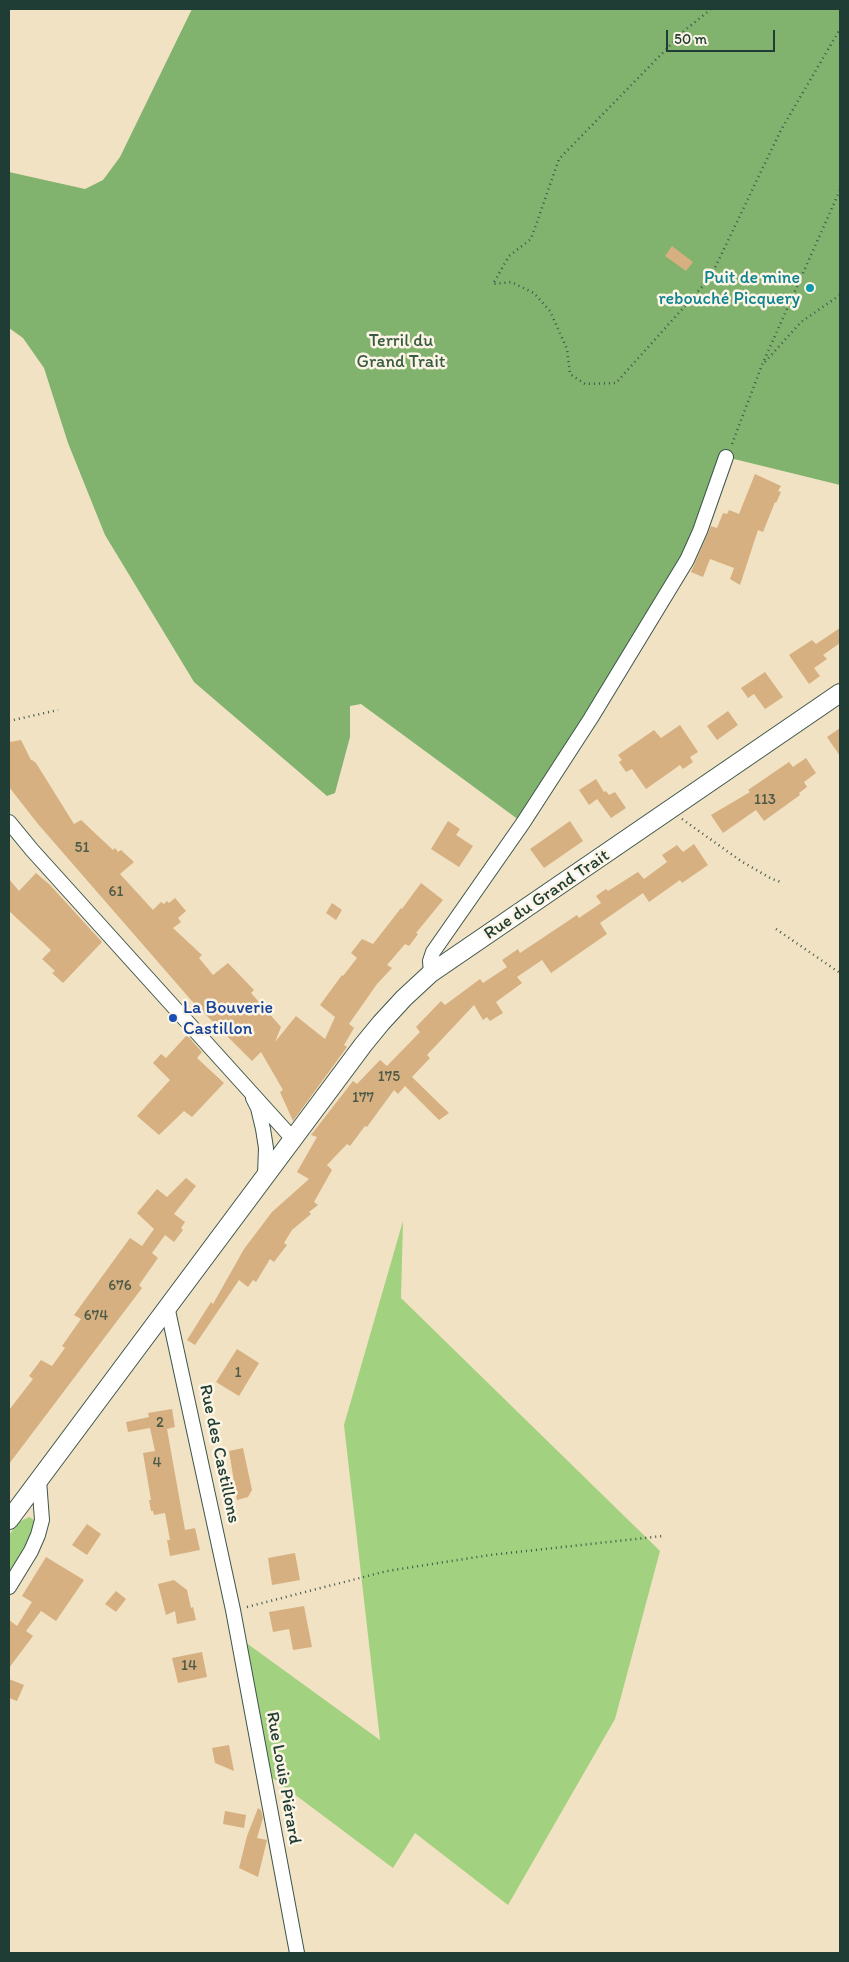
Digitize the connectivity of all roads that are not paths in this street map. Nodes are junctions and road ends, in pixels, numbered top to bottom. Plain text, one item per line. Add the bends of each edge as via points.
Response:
1 (726, 457) road end
2 (840, 693) edge
3 (9, 822) edge
4 (431, 973) junction
5 (245, 1084) junction
6 (263, 1129) junction
7 (289, 1144) junction
8 (265, 1175) junction
9 (167, 1306) junction
10 (39, 1480) junction
11 (9, 1520) edge
12 (9, 1587) edge
13 (233, 1610) joint
14 (297, 1953) edge

1 - 4 street via 687,560 524,823 433,952
2 - 4 street, Rue du Grand Trait
3 - 5 street
4 - 7 street, Rue du Grand Trait via 381,1023
5 - 6 street via 258,1108
5 - 7 street
6 - 7 street via 274,1142
6 - 8 street
7 - 8 street, Rue du Grand Trait
8 - 9 street, Rue du Grand Trait
9 - 10 street, Rue du Grand Trait
9 - 13 street, Rue des Castillons
10 - 11 street, Rue du Grand Trait
10 - 12 street via 42,1520 38,1535
13 - 14 street, Rue Louis Piérard

